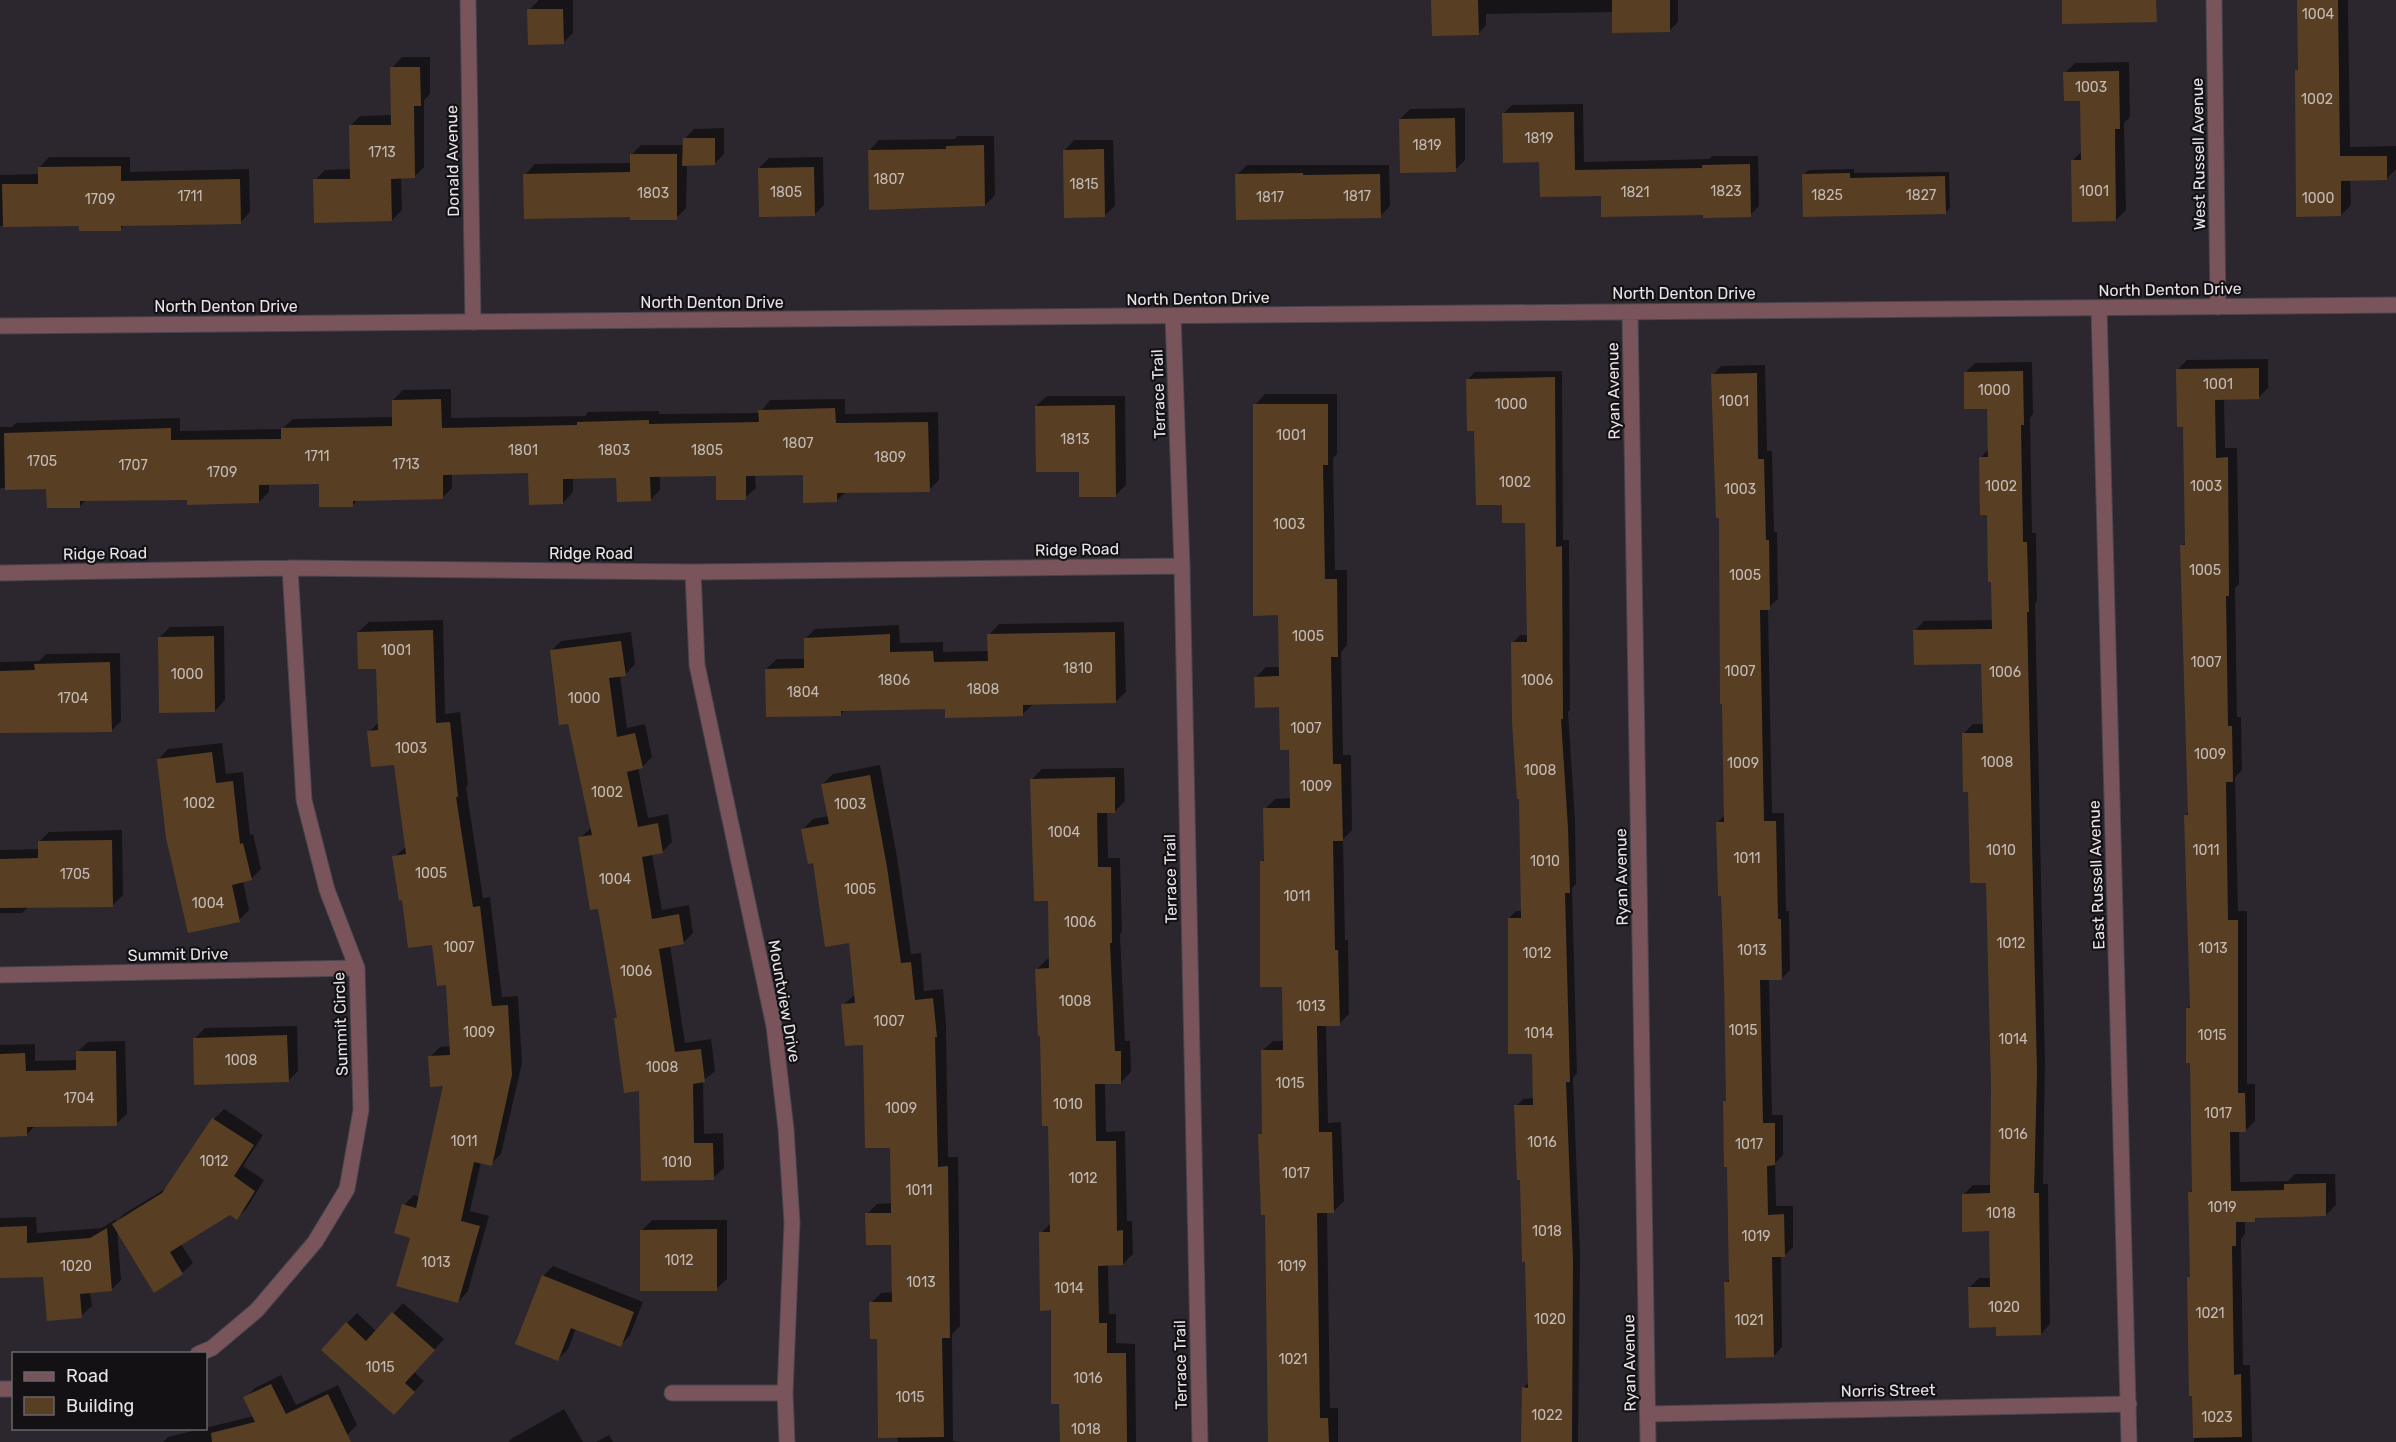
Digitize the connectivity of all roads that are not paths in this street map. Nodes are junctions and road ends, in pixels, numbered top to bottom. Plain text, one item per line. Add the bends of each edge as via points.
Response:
1 (468, 0) edge
2 (2214, 0) edge
3 (2396, 305) edge
4 (2218, 307) junction
5 (2099, 308) junction
6 (1630, 312) junction
7 (1173, 316) junction
8 (472, 322) junction
9 (0, 326) edge
10 (1182, 566) junction
11 (290, 568) junction
12 (693, 572) junction
13 (0, 573) edge
14 (357, 968) junction
15 (0, 975) edge
16 (201, 1352) edge
17 (672, 1393) dead end
18 (785, 1394) junction
19 (2129, 1404) junction
20 (1648, 1414) junction
21 (787, 1442) edge
22 (1200, 1442) edge
23 (1648, 1442) edge
24 (2129, 1442) edge

1 - 8 street, Donald Avenue
2 - 4 street, West Russell Avenue
3 - 4 street, North Denton Drive
4 - 5 street, North Denton Drive
5 - 6 street, North Denton Drive
5 - 19 street, East Russell Avenue
6 - 7 street, North Denton Drive
6 - 20 street, Ryan Avenue
7 - 8 street, North Denton Drive
7 - 10 street, Terrace Trail
8 - 9 street, North Denton Drive
10 - 12 street, Ridge Road
10 - 22 street, Terrace Trail
11 - 12 street, Ridge Road
11 - 13 street, Ridge Road
11 - 14 street, Summit Circle via 304,800 327,890
12 - 18 street, Mountview Drive via 697,665 774,1026 786,1129 792,1222
14 - 15 street, Summit Drive
14 - 16 street, Summit Circle via 361,1110 347,1189 315,1242 256,1310 212,1348
17 - 18 street
18 - 21 street, Mountview Drive
19 - 20 street, Norris Street
19 - 24 street, East Russell Avenue
20 - 23 street, Ryan Avenue

